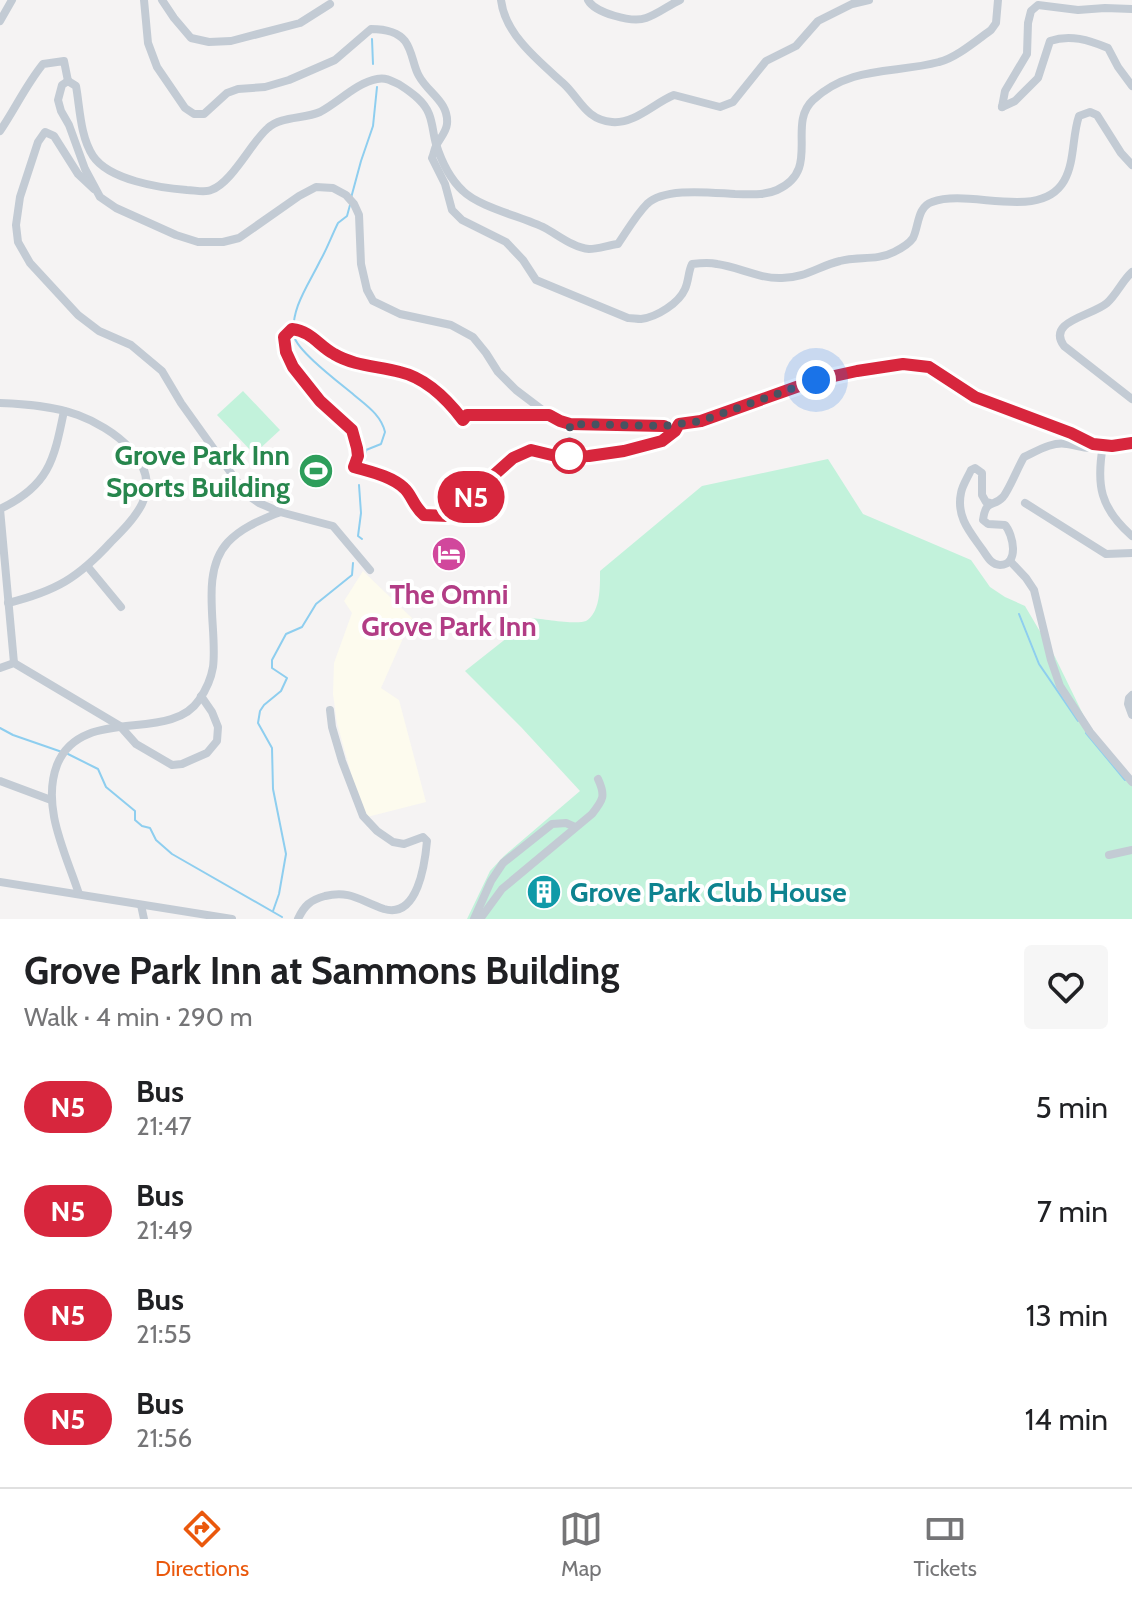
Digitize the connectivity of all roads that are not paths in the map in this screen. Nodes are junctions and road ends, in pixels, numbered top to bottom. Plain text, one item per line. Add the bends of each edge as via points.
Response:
1 (12, 0) edge
2 (144, 0) edge
3 (162, 0) edge
4 (501, 0) edge
5 (588, 0) edge
6 (680, 0) edge
7 (869, 0) edge
8 (998, 0) edge
9 (330, 4) dead end
10 (1132, 9) edge
11 (0, 21) edge
12 (68, 81) junction
13 (1132, 86) edge
14 (0, 131) edge
15 (436, 144) junction
16 (1132, 165) edge
17 (97, 192) junction
18 (1132, 272) edge
19 (1132, 399) edge
20 (0, 403) edge
21 (64, 411) junction
22 (1132, 443) edge
23 (1098, 445) junction
24 (990, 503) junction
25 (1025, 503) dead end
26 (0, 509) edge
27 (280, 512) junction
28 (1132, 536) edge
29 (1132, 553) edge
30 (1010, 561) junction
31 (88, 567) junction
32 (370, 570) dead end
33 (8, 603) junction
34 (121, 607) dead end
35 (14, 663) junction
36 (0, 668) edge
37 (1132, 695) edge
38 (201, 696) junction
39 (330, 710) dead end
40 (1132, 715) edge
41 (120, 726) junction
42 (598, 779) dead end
43 (0, 781) edge
44 (1132, 782) edge
45 (51, 800) junction
46 (575, 827) junction
47 (1132, 850) edge
48 (1109, 855) dead end
49 (0, 882) edge
50 (79, 894) junction
51 (141, 905) junction
52 (144, 919) edge
53 (232, 919) edge
54 (298, 919) edge
55 (477, 919) edge

1 - 11 street
2 - 15 street via 148,43 157,67 194,114 204,114 227,93 289,80 335,60 371,29 397,34 406,42 418,75 440,100 447,122
3 - 9 street via 191,38 209,42 300,23
4 - 7 street via 509,23 545,68 583,109 614,122 674,95 720,107 733,102 766,61 796,46 818,21
5 - 6 street via 601,12 640,20
8 - 15 street via 994,27 953,56 857,75 812,101 804,114 800,167 790,182 759,195 662,195 647,203 618,244 588,249 484,204 463,192
10 - 13 street via 1038,5 1028,23 1027,54 1005,91 1002,107 1038,78 1050,41 1061,37 1108,48
12 - 14 street via 64,61 43,64
12 - 15 street via 76,86 94,157 125,178 169,188 211,191 269,127 317,113 377,79 386,78 420,100 429,112
12 - 17 street via 58,100
15 - 16 street via 432,158 452,210 462,220 506,242 536,280 642,319 683,294 692,264 715,263 763,277 801,277 840,260 893,253 911,241 924,206 931,202 1041,200 1066,179 1074,129 1079,116 1090,112
17 - 23 street via 116,208 176,235 223,242 239,238 316,187 333,188 346,195 359,215 361,264 373,301 473,337 516,390 570,424 664,426 701,421 816,380 903,364 929,367 975,397
17 - 27 street via 78,174 54,136 45,132 20,197 16,225 18,242 30,263 78,315 131,345 162,371 246,494
18 - 19 street via 1110,300 1075,318 1059,334 1064,346
20 - 21 street
21 - 26 street via 45,474
21 - 31 street via 91,420 120,440 145,473 142,503
22 - 23 street
23 - 24 street via 1088,449 1055,444 1024,457 1005,496
23 - 28 street via 1103,495 1112,515
24 - 30 street via 983,520 1009,530 1014,552
24 - 30 street via 982,495 982,473 971,470 961,493 967,531 996,565
25 - 29 street via 1106,554
26 - 33 street
27 - 32 street via 333,526
27 - 38 street via 244,529 219,556 212,583 214,665
30 - 44 street via 1034,590 1060,686
31 - 33 street via 44,592
31 - 34 street
33 - 35 street
35 - 36 street
35 - 41 street
37 - 40 street
38 - 41 street via 182,716
38 - 41 street via 218,727 217,741 207,753 182,764 172,765 136,744
39 - 54 street via 363,816 393,842 423,837 426,851 411,903 400,909 387,911 340,892 304,905
41 - 45 street via 97,731 64,753
42 - 46 street via 601,803
43 - 45 street
45 - 50 street
46 - 55 street via 502,889
46 - 55 street via 552,824 503,863
47 - 48 street
49 - 50 street
50 - 51 street
51 - 52 street
51 - 53 street

